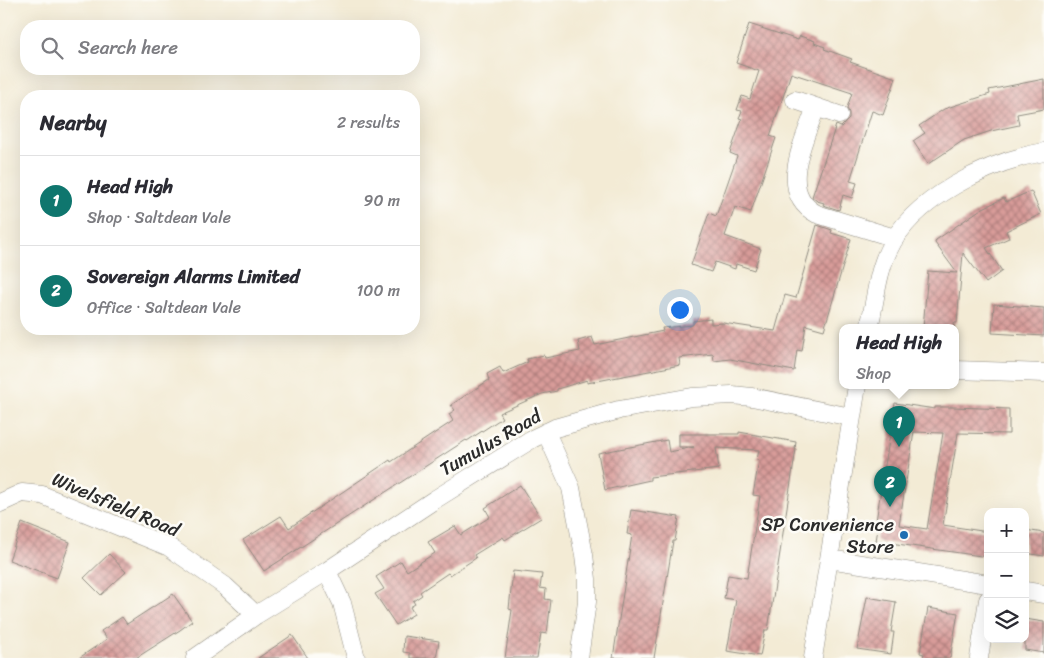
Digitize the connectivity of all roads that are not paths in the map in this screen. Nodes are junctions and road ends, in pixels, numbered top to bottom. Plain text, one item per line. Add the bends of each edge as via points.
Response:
1 (795, 100) dead end
2 (816, 107) junction
3 (839, 115) dead end
4 (1044, 152) edge
5 (895, 238) junction
6 (870, 324) edge
7 (959, 370) edge
8 (1044, 372) edge
9 (856, 389) edge
10 (851, 417) junction
11 (546, 432) junction
12 (0, 503) edge
13 (829, 558) junction
14 (327, 571) junction
15 (984, 583) edge
16 (1029, 592) edge
17 (1044, 594) edge
18 (256, 615) junction
19 (984, 626) edge
20 (194, 658) edge
21 (356, 658) edge
22 (580, 658) edge
23 (814, 658) edge
24 (979, 658) edge

1 - 2 street
2 - 3 street
2 - 5 street via 795,173 799,198 817,214
4 - 5 street via 1000,164 964,180 924,208
5 - 6 street via 883,263
7 - 8 street
9 - 10 street
10 - 11 street, Tumulus Road via 732,395 692,397 619,410
10 - 13 street
11 - 14 street, Tumulus Road
11 - 22 street via 571,488 584,555 587,602
12 - 18 street, Wivelsfield Road via 22,493 42,495 161,544 225,586
13 - 15 street
13 - 23 street
14 - 18 street, Tumulus Road
14 - 21 street via 342,603
16 - 17 street
18 - 20 street, Tumulus Road
19 - 24 street

